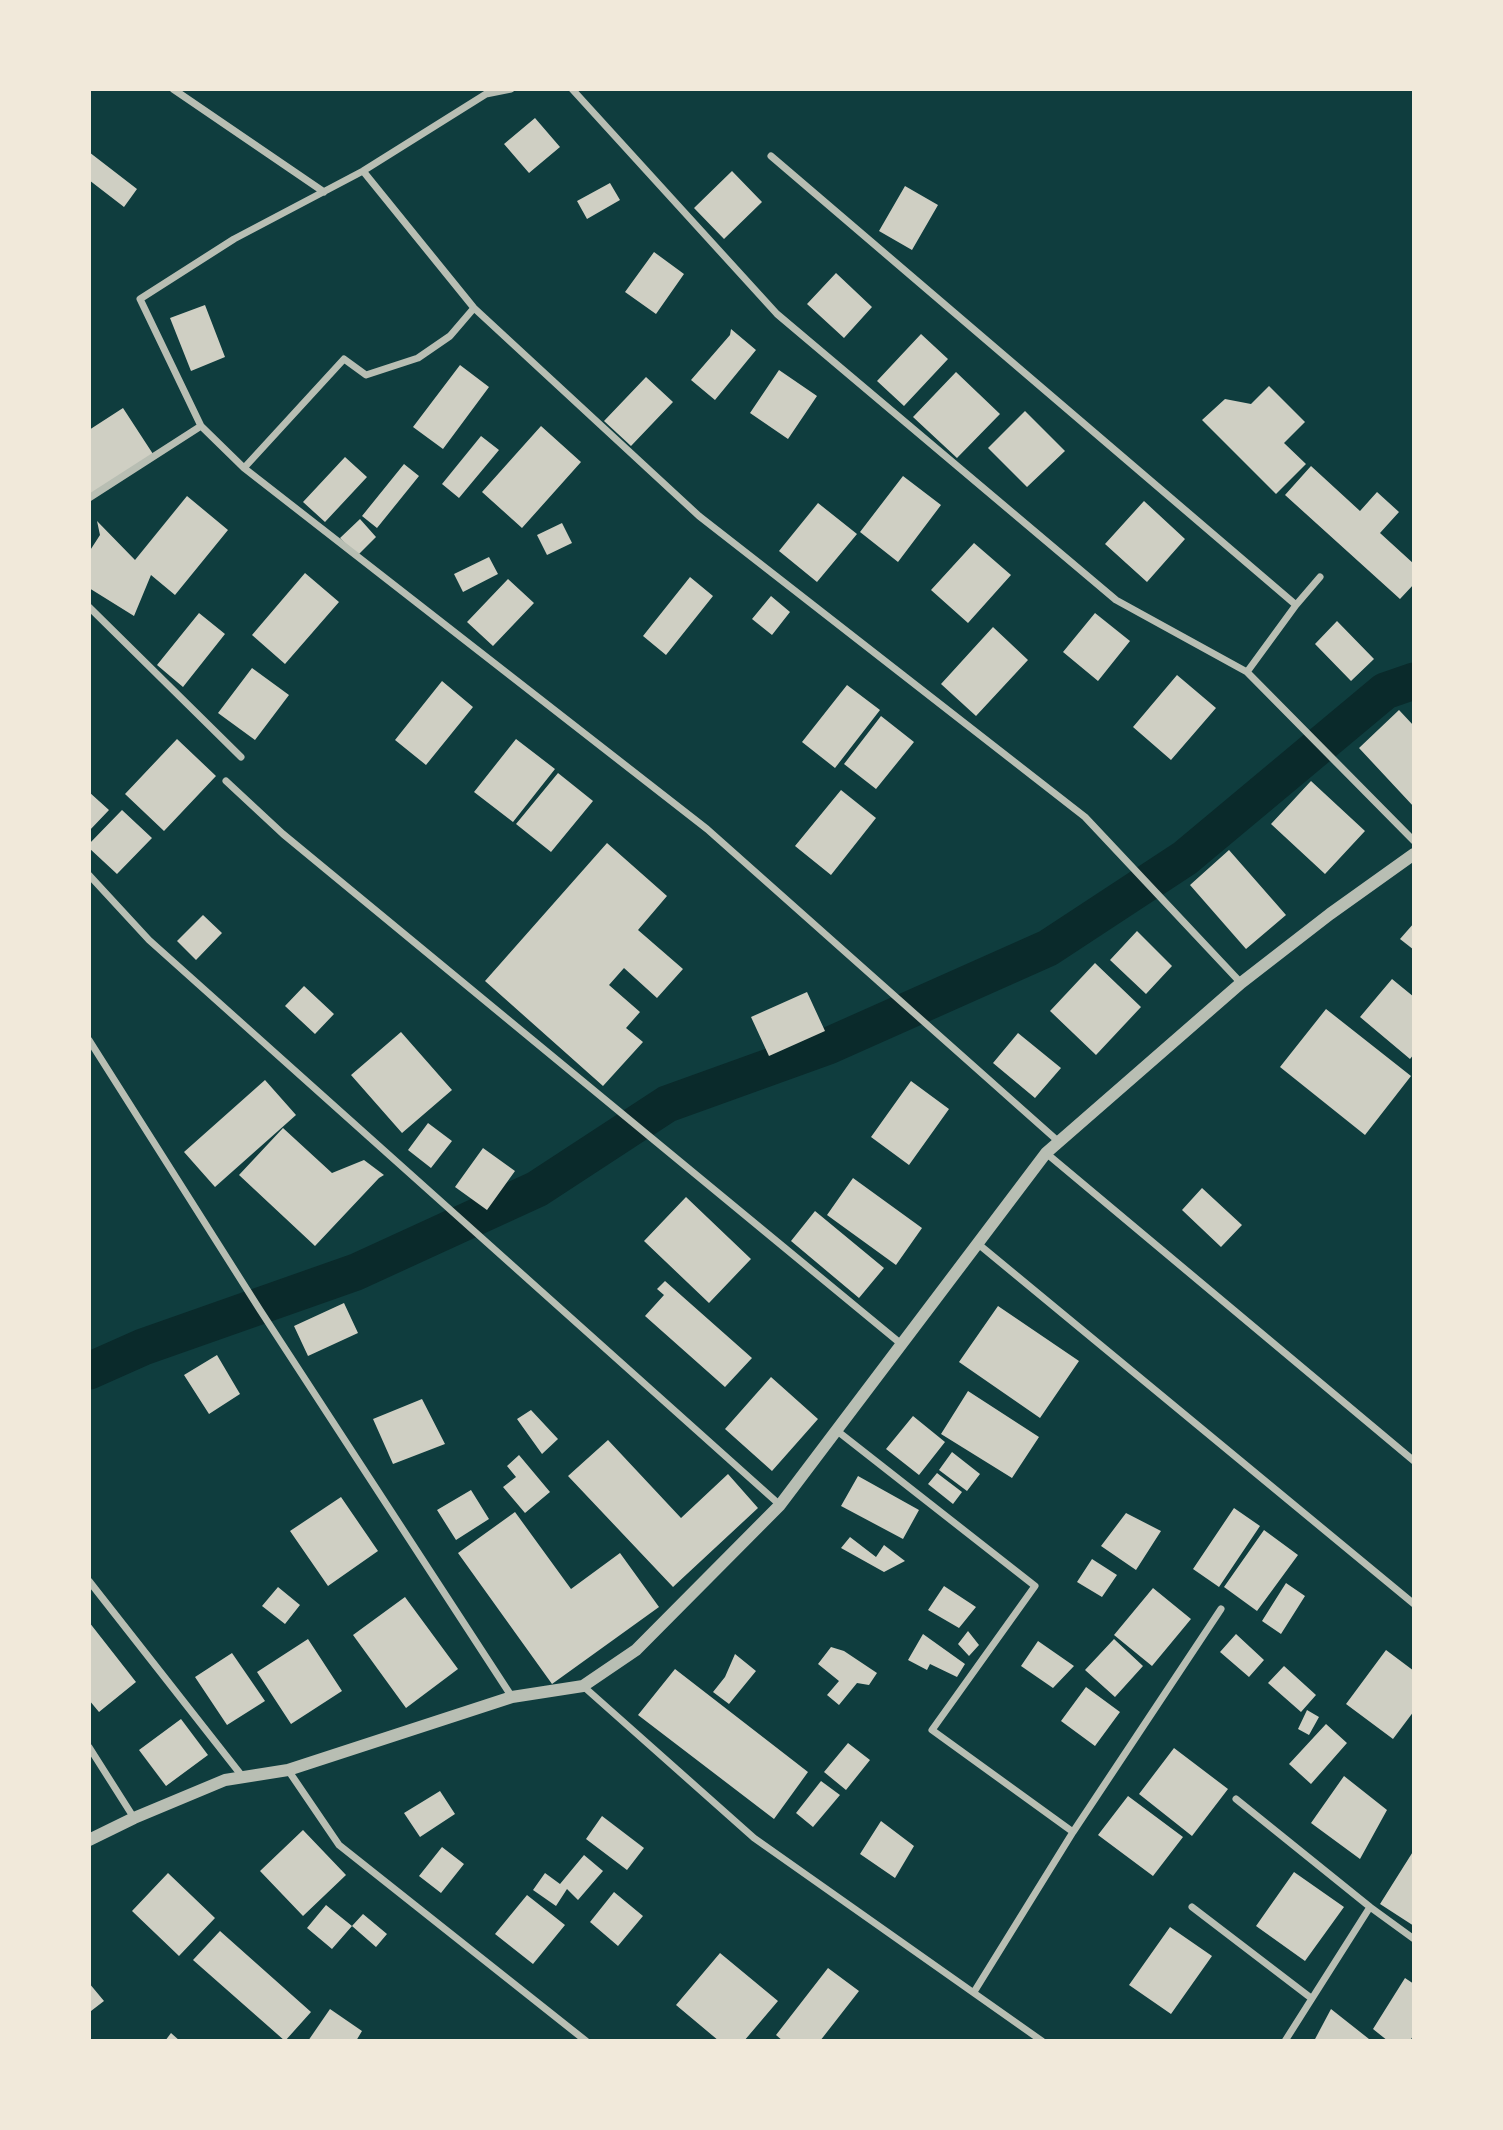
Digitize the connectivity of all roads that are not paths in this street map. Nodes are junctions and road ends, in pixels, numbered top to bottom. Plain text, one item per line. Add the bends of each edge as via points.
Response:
1 (173, 89) edge
2 (479, 89) edge
3 (512, 89) edge
4 (572, 89) edge
5 (486, 94) junction
6 (771, 156) dead end
7 (363, 172) junction
8 (324, 192) junction
9 (474, 308) junction
10 (201, 426) junction
11 (244, 468) junction
12 (89, 498) edge
13 (1320, 577) dead end
14 (1296, 605) junction
15 (89, 607) edge
16 (1247, 672) junction
17 (241, 757) dead end
18 (226, 781) dead end
19 (1414, 841) edge
20 (1414, 854) edge
21 (89, 875) edge
22 (1241, 983) junction
23 (89, 1040) edge
24 (1059, 1142) junction
25 (1046, 1153) junction
26 (976, 1242) junction
27 (900, 1343) junction
28 (835, 1430) junction
29 (1414, 1461) edge
30 (780, 1505) junction
31 (89, 1581) edge
32 (1414, 1604) edge
33 (1221, 1609) dead end
34 (583, 1686) junction
35 (512, 1697) junction
36 (89, 1748) edge
37 (288, 1770) junction
38 (242, 1776) junction
39 (1236, 1798) dead end
40 (134, 1818) junction
41 (1073, 1832) junction
42 (89, 1840) edge
43 (1192, 1907) dead end
44 (1370, 1907) junction
45 (1414, 1939) edge
46 (974, 1992) junction
47 (1311, 1998) junction
48 (586, 2041) edge
49 (1042, 2041) edge
50 (1285, 2041) edge

1 - 8 street
2 - 5 street
3 - 5 street
4 - 16 street via 777,314 1116,600
5 - 7 street
6 - 14 street
7 - 8 street
7 - 9 street
8 - 10 street via 234,239 140,299
9 - 11 street via 450,336 418,358 366,375 344,359
9 - 22 street via 699,516 1085,817
10 - 11 street
10 - 12 street
11 - 24 street via 707,829
13 - 14 street
14 - 16 street
15 - 17 street
16 - 19 street
18 - 27 street via 283,834
20 - 22 street
21 - 30 street via 149,940
22 - 24 street
23 - 35 street
24 - 25 street
25 - 26 street
25 - 29 street
26 - 27 street
26 - 32 street
27 - 28 street
28 - 30 street
28 - 41 street via 1035,1586 932,1730
30 - 34 street via 636,1650
31 - 38 street
33 - 41 street
34 - 35 street
34 - 46 street via 754,1838
35 - 37 street
36 - 40 street
37 - 38 street
37 - 48 street via 340,1845
38 - 40 street
39 - 44 street
40 - 42 street
41 - 46 street
43 - 47 street
44 - 45 street
44 - 47 street
46 - 49 street
47 - 50 street

